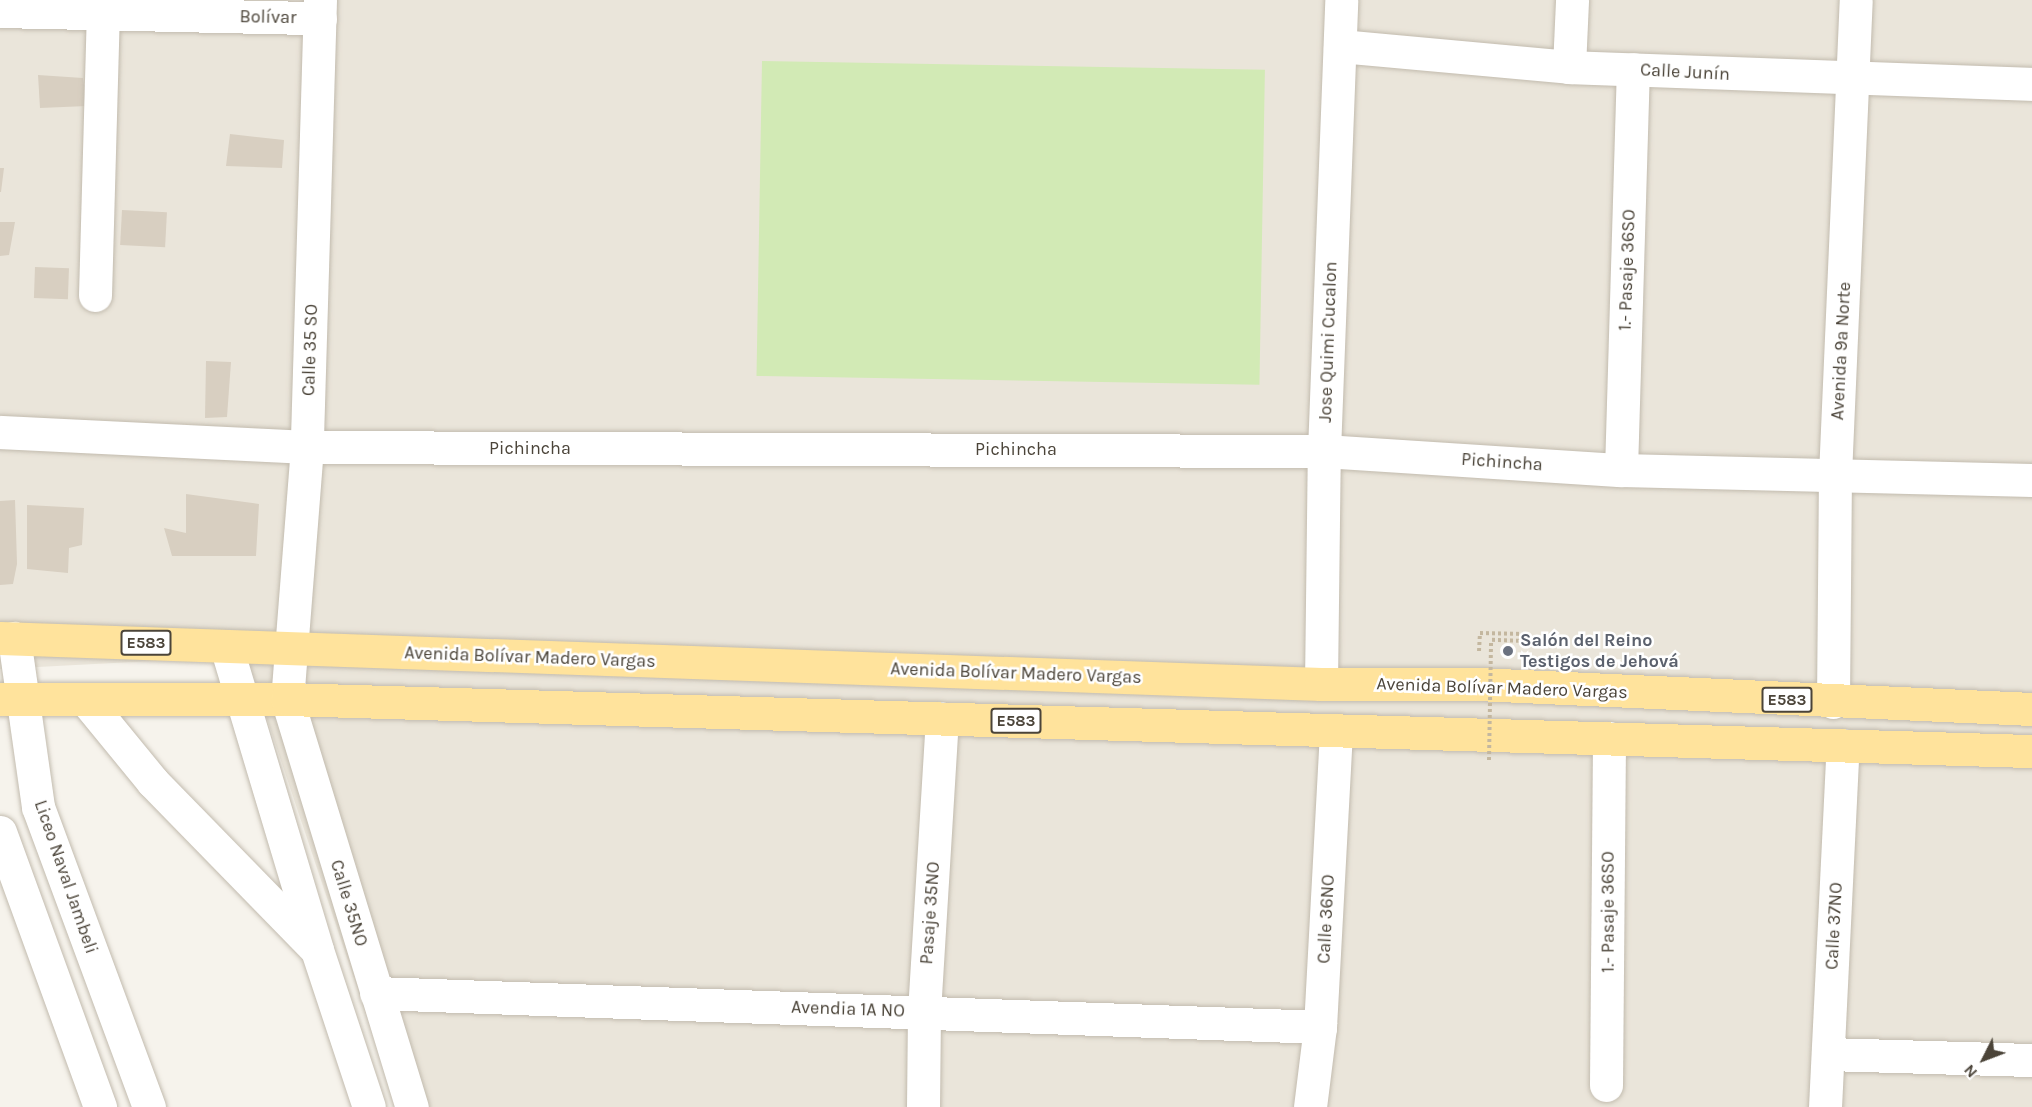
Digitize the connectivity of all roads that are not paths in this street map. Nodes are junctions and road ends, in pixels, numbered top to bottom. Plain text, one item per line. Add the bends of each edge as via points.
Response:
1 (1341, 0) edge
2 (1572, 0) edge
3 (1856, 0) edge
4 (320, 9) edge
5 (0, 11) edge
6 (103, 13) junction
7 (1340, 46) junction
8 (1569, 67) junction
9 (1634, 69) junction
10 (1854, 79) junction
11 (2032, 84) edge
12 (95, 295) dead end
13 (0, 432) edge
14 (307, 447) junction
15 (1324, 450) junction
16 (1621, 470) junction
17 (1834, 476) junction
18 (2032, 480) edge
19 (7, 638) edge
20 (226, 646) junction
21 (291, 649) junction
22 (1321, 684) junction
23 (11, 699) edge
24 (84, 699) junction
25 (287, 699) junction
26 (241, 700) junction
27 (1833, 702) junction
28 (2032, 709) edge
29 (942, 719) junction
30 (1336, 731) junction
31 (1609, 738) junction
32 (1843, 745) junction
33 (2032, 751) edge
34 (0, 832) edge
35 (317, 950) junction
36 (376, 993) junction
37 (924, 1012) junction
38 (1320, 1027) junction
39 (1828, 1054) junction
40 (2032, 1060) edge
41 (1606, 1085) dead end
42 (100, 1107) edge
43 (149, 1107) edge
44 (369, 1107) edge
45 (412, 1107) edge
46 (923, 1107) edge
47 (1310, 1107) edge
48 (1825, 1107) edge

1 - 7 street, Jose Quimi Cucalon
2 - 8 street
3 - 10 street, Avenida 9a Norte
4 - 6 street, Bolívar
4 - 14 street, Calle 35 SO
5 - 6 street, Bolívar
6 - 12 street
7 - 8 street, Calle Junín
7 - 15 street, Jose Quimi Cucalon
8 - 9 street, Calle Junín
9 - 10 street, Calle Junín
9 - 16 street, 1.- Pasaje 36SO
10 - 11 street, Calle Junín
10 - 17 street, Avenida 9a Norte
13 - 14 street, Pichincha
14 - 15 street, Pichincha
14 - 21 street, Calle 35 SO
15 - 16 street, Pichincha
15 - 22 street, Jose Quimi Cucalon
16 - 17 street, Pichincha
17 - 18 street, Pichincha
17 - 27 street, Avenida 9a Norte
19 - 20 main road, Avenida Bolívar Madero Vargas / E583
19 - 23 street, Liceo Naval Jambeli
20 - 21 main road, Avenida Bolívar Madero Vargas / E583
20 - 26 street
21 - 22 main road, Avenida Bolívar Madero Vargas / E583
21 - 25 street, Calle 35 SO
22 - 27 main road, Avenida Bolívar Madero Vargas / E583 via 1477,684
23 - 24 main road, E583
23 - 43 street, Liceo Naval Jambeli via 38,807
24 - 26 main road, E583
24 - 35 street via 153,782
25 - 26 main road, E583
25 - 29 main road, E583
25 - 36 street, Calle 35NO
26 - 35 street
27 - 28 main road, Avenida Bolívar Madero Vargas / E583
29 - 30 main road, E583
29 - 37 street, Pasaje 35NO
30 - 31 main road, E583
30 - 38 street, Calle 36NO
31 - 32 main road, E583
31 - 41 street, 1.- Pasaje 36SO
32 - 33 main road, E583
32 - 39 street, Calle 37NO
34 - 42 street
35 - 44 street
36 - 37 street, Avendia 1A NO
36 - 45 street, Calle 35NO
37 - 38 street, Avendia 1A NO
37 - 46 street, Pasaje 35NO
38 - 47 street, Calle 36NO
39 - 40 street
39 - 48 street, Calle 37NO

